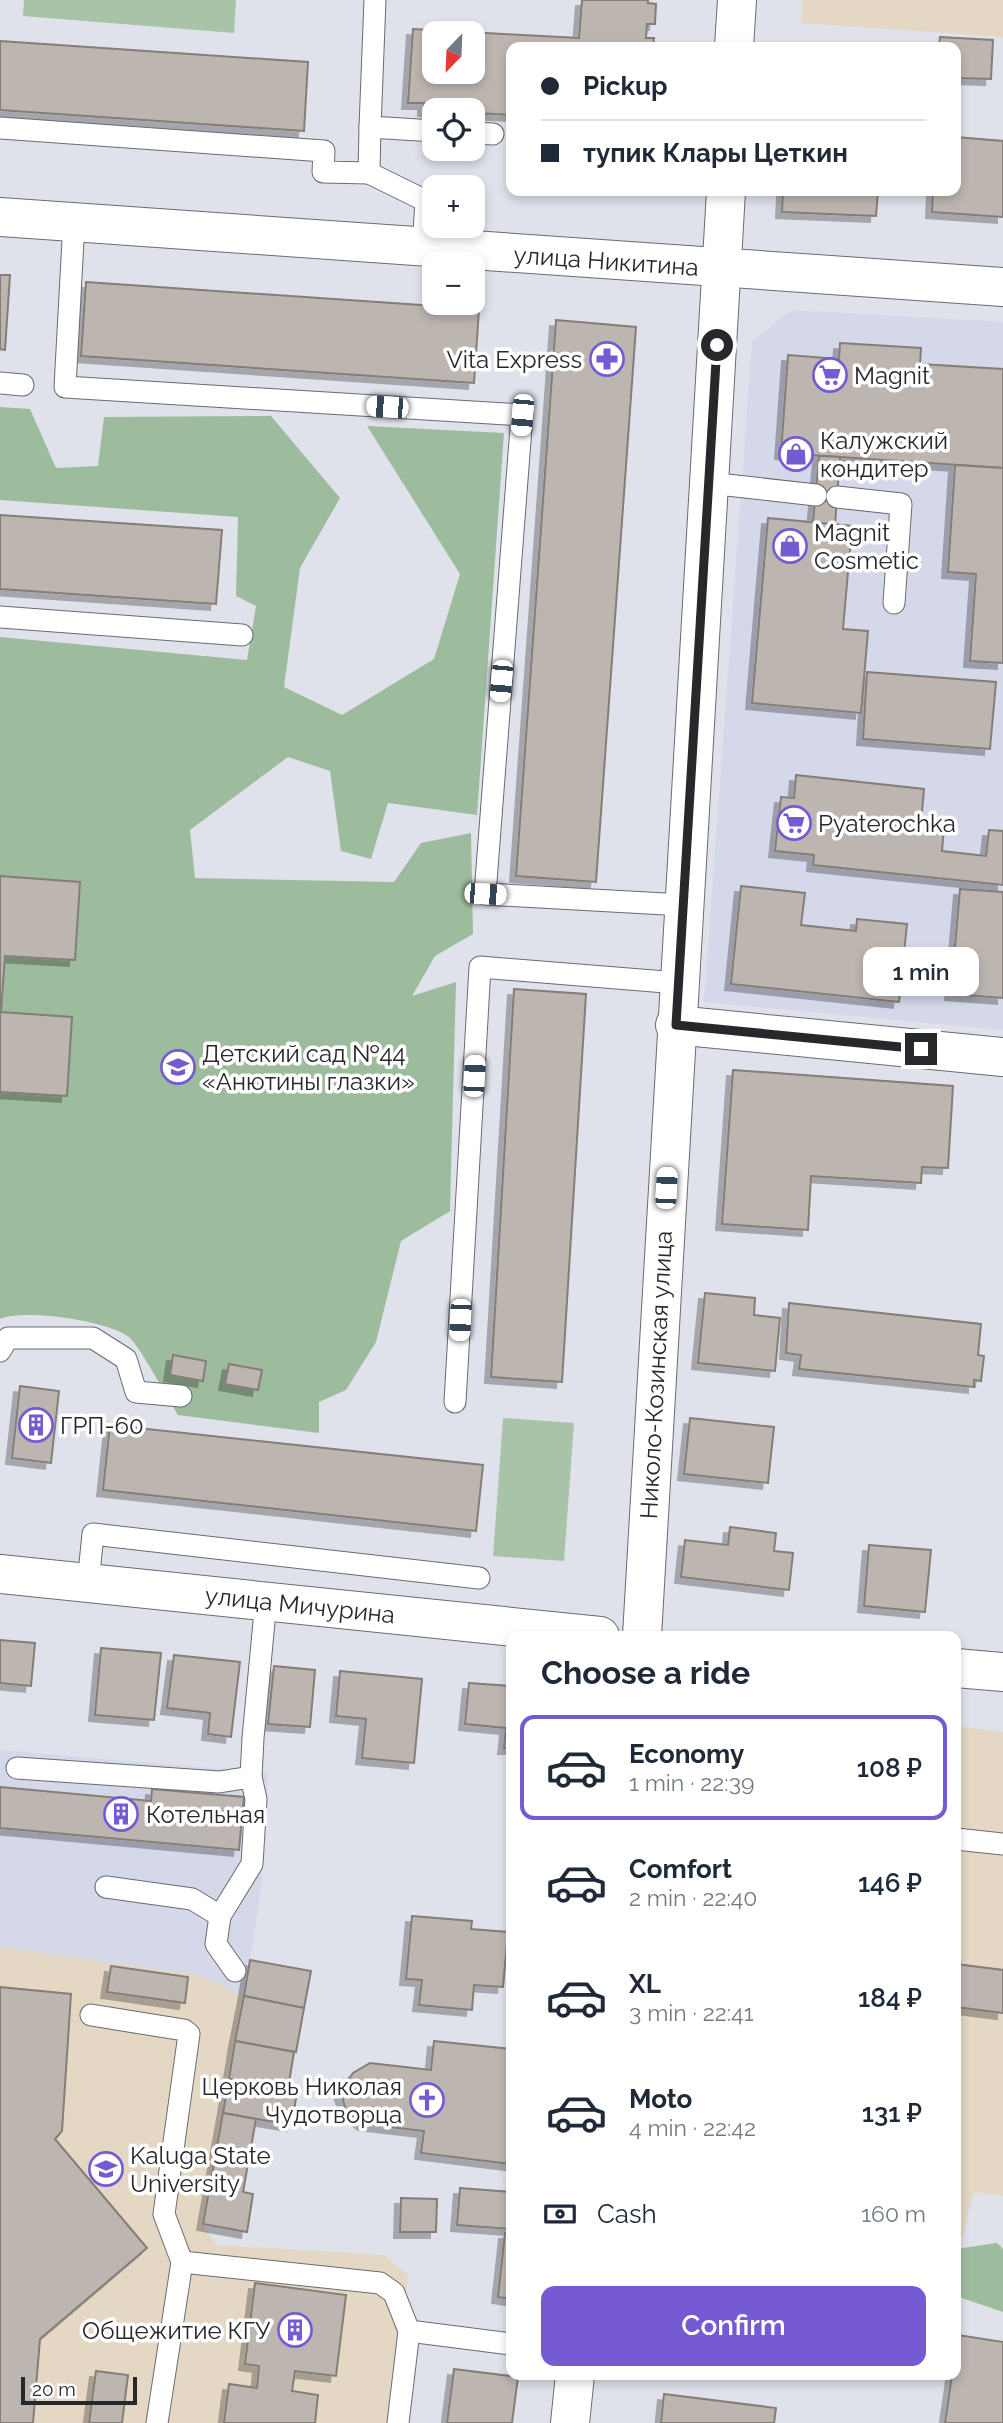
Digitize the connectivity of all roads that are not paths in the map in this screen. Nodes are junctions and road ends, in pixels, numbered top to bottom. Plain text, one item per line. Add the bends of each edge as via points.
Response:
1 (375, 0) edge
2 (737, 0) edge
3 (734, 42) edge
4 (370, 127) junction
5 (0, 128) edge
6 (422, 130) edge
7 (369, 173) junction
8 (726, 196) edge
9 (0, 217) edge
10 (74, 222) junction
11 (423, 248) junction
12 (721, 269) junction
13 (1003, 287) edge
14 (0, 383) edge
15 (23, 385) dead end
16 (709, 483) junction
17 (816, 495) dead end
18 (837, 497) dead end
19 (894, 603) dead end
20 (0, 617) edge
21 (242, 635) dead end
22 (683, 905) junction
23 (678, 982) junction
24 (676, 1025) junction
25 (1003, 1056) edge
26 (0, 1351) edge
27 (181, 1396) dead end
28 (455, 1402) dead end
29 (1, 1573) edge
30 (479, 1578) dead end
31 (88, 1583) junction
32 (266, 1601) junction
33 (552, 1631) edge
34 (642, 1631) edge
35 (961, 1668) edge
36 (1003, 1672) edge
37 (17, 1768) dead end
38 (251, 1777) junction
39 (961, 1840) edge
40 (1003, 1844) edge
41 (106, 1887) dead end
42 (220, 1916) junction
43 (235, 1971) dead end
44 (91, 2015) dead end
45 (182, 2262) junction
46 (410, 2331) junction
47 (506, 2343) edge
48 (574, 2380) edge
49 (157, 2423) edge
50 (398, 2423) edge
51 (570, 2423) edge

1 - 4 lane
2 - 3 street
4 - 6 lane
4 - 7 lane
5 - 7 lane via 324,151 323,172
7 - 11 lane via 426,201
8 - 12 street, Николо-Козинская улица
9 - 10 street, улица Никитина
10 - 11 street, улица Никитина
10 - 22 lane via 65,387 522,415 485,894
11 - 12 street, улица Никитина
12 - 13 street, улица Никитина
12 - 16 street, Николо-Козинская улица
14 - 15 lane
16 - 17 lane
16 - 22 street, Николо-Козинская улица
18 - 19 lane via 901,504
20 - 21 lane
22 - 23 street, Николо-Козинская улица
23 - 24 street, Николо-Козинская улица
23 - 28 lane via 480,968
24 - 25 street
24 - 34 street, Николо-Козинская улица
26 - 27 lane via 8,1338 93,1338 126,1359 136,1392
29 - 31 street, улица Мичурина
30 - 31 lane via 93,1535
31 - 32 street, улица Мичурина
32 - 33 street, улица Мичурина
32 - 38 lane
35 - 36 street
37 - 38 lane via 219,1782
38 - 42 lane via 256,1799 252,1864
39 - 40 lane
41 - 42 lane via 191,1899
42 - 43 lane via 216,1944
44 - 45 lane via 190,2034 164,2214
45 - 46 lane via 380,2283 394,2293
45 - 49 lane
46 - 47 lane
46 - 50 lane
48 - 51 street

